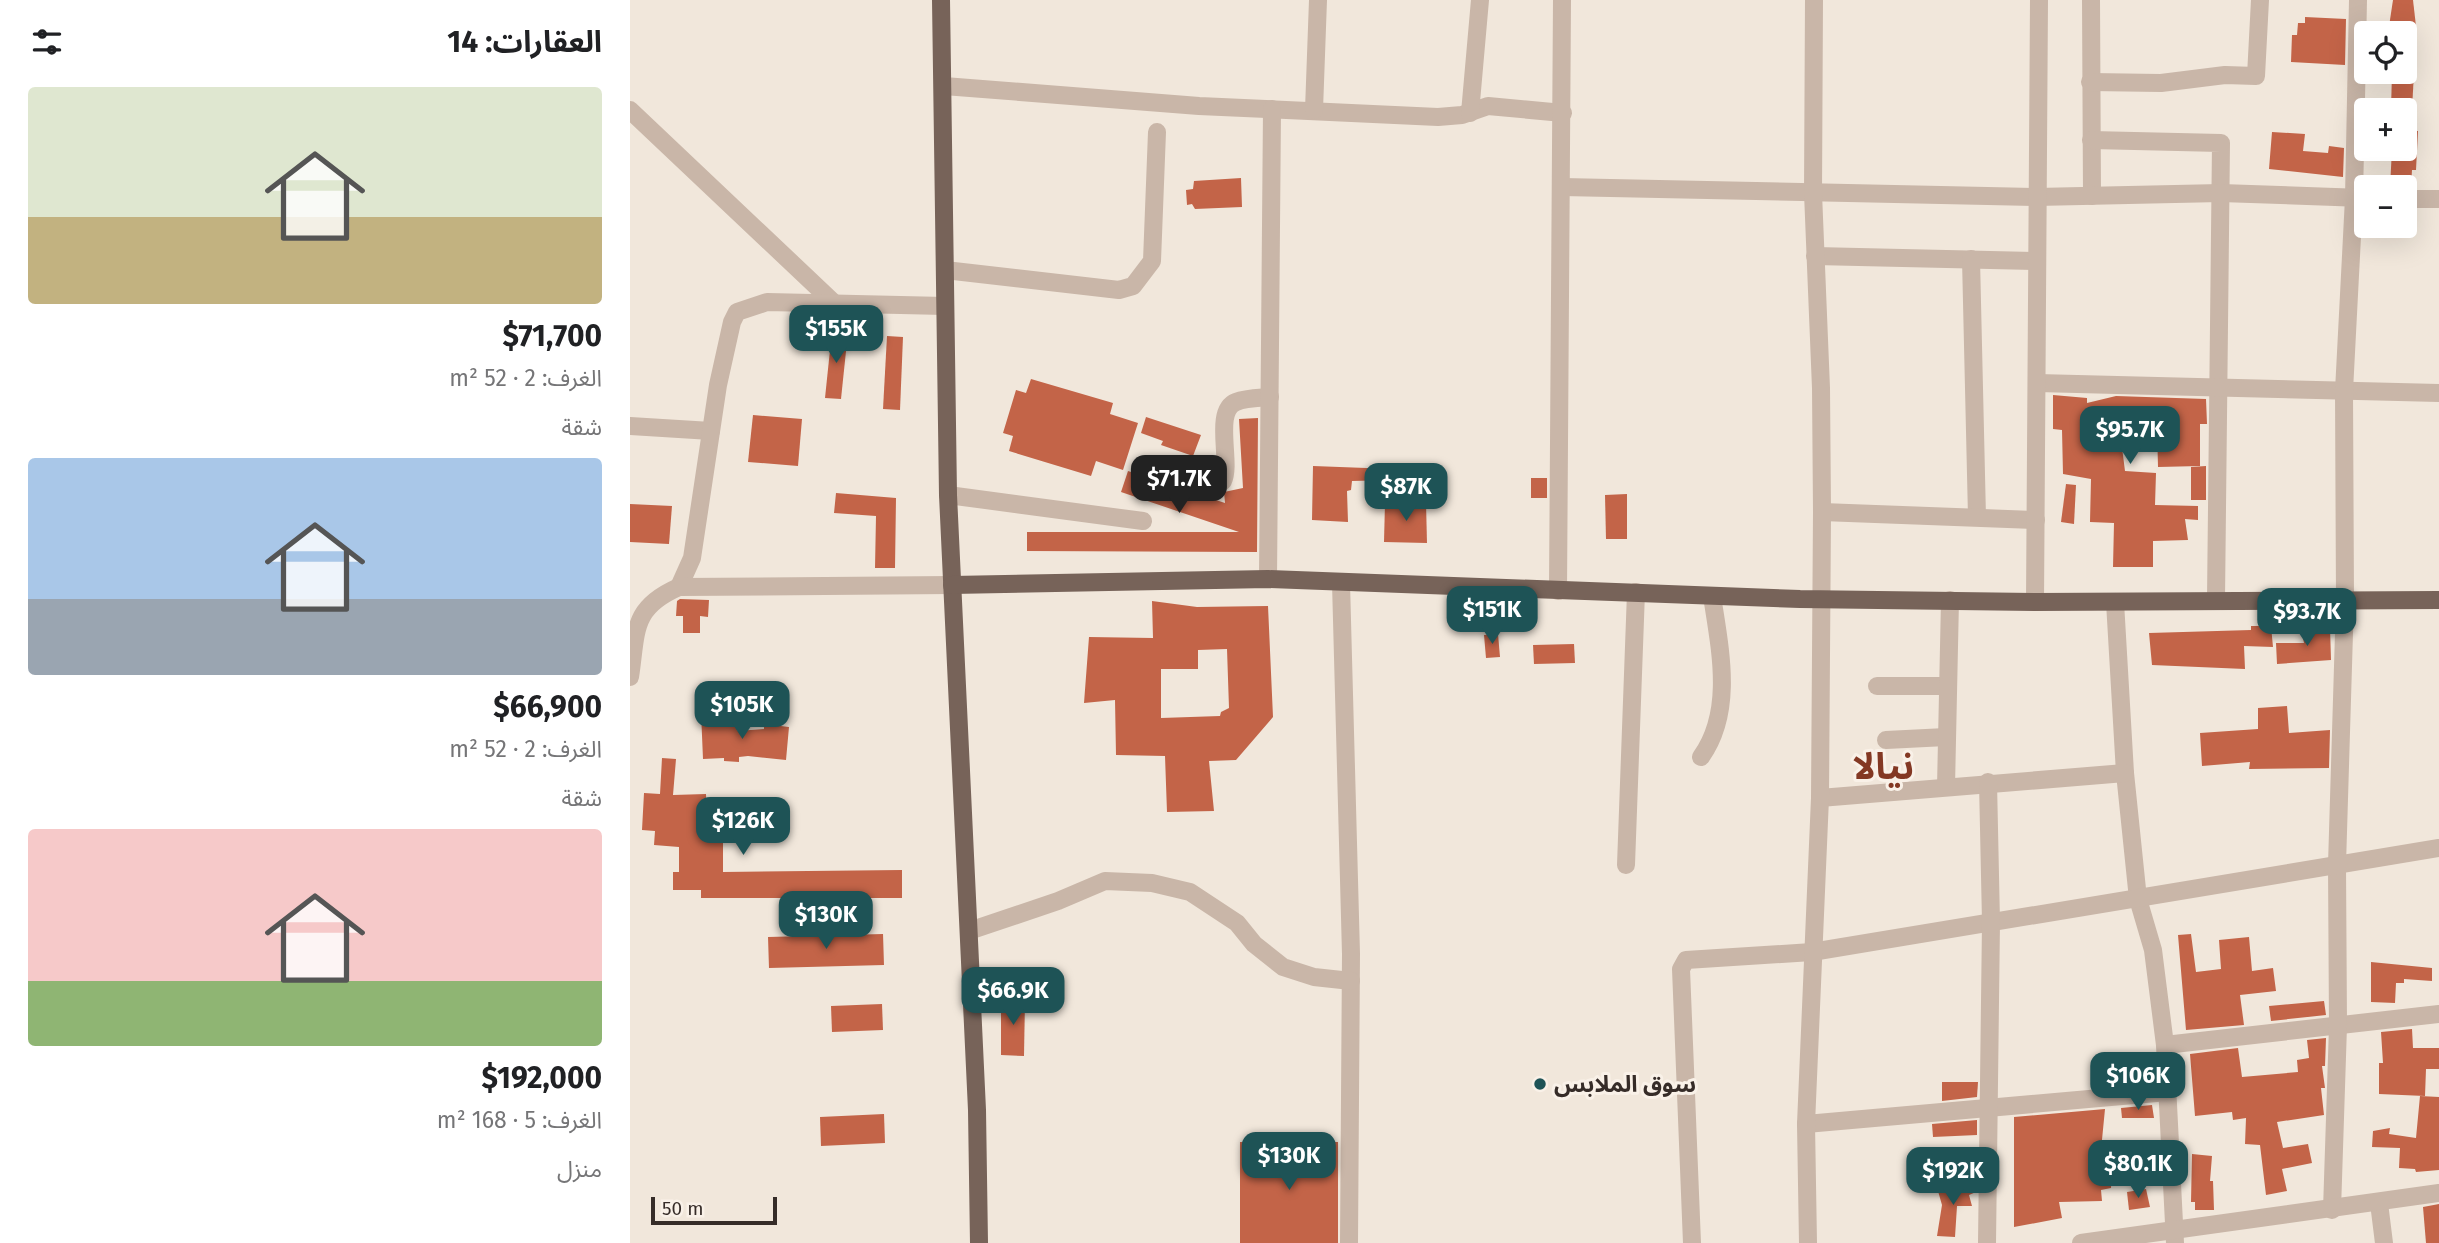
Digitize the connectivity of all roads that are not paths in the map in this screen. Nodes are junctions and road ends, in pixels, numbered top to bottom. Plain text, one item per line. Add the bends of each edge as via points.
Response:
1 (941, 0) edge
2 (1318, 0) edge
3 (1480, 0) edge
4 (1562, 0) edge
5 (1814, 0) edge
6 (2039, 0) edge
7 (2091, 0) edge
8 (2260, 0) edge
9 (2358, 0) edge
10 (2090, 82) junction
11 (944, 86) junction
12 (1272, 109) junction
13 (630, 110) edge
14 (1314, 110) junction
15 (1470, 113) junction
16 (1563, 113) junction
17 (1157, 132) dead end
18 (2091, 140) junction
19 (2360, 175) edge
20 (1562, 187) junction
21 (1812, 193) junction
22 (2221, 193) junction
23 (2092, 196) junction
24 (2036, 197) junction
25 (2354, 198) edge
26 (2417, 199) edge
27 (2439, 199) edge
28 (2357, 238) edge
29 (1815, 256) junction
30 (1971, 259) junction
31 (2036, 261) junction
32 (945, 270) junction
33 (834, 303) junction
34 (945, 306) junction
35 (2037, 383) junction
36 (2217, 387) junction
37 (2344, 391) junction
38 (2439, 393) edge
39 (1270, 397) junction
40 (630, 426) edge
41 (711, 431) junction
42 (1154, 468) dead end
43 (948, 495) junction
44 (1822, 512) junction
45 (1977, 517) junction
46 (2036, 520) junction
47 (1143, 521) dead end
48 (1268, 579) junction
49 (1341, 583) junction
50 (952, 585) junction
51 (679, 587) junction
52 (1558, 591) junction
53 (1636, 592) junction
54 (1712, 596) junction
55 (1821, 599) junction
56 (2216, 599) junction
57 (1950, 600) junction
58 (2345, 600) junction
59 (2439, 600) edge
60 (2035, 602) junction
61 (2115, 602) junction
62 (630, 677) edge
63 (1877, 686) dead end
64 (1948, 686) junction
65 (1946, 737) junction
66 (1886, 740) dead end
67 (1701, 757) dead end
68 (2125, 773) junction
69 (1988, 782) junction
70 (1946, 787) junction
71 (1821, 798) junction
72 (2439, 848) edge
73 (1626, 865) dead end
74 (2337, 865) junction
75 (2138, 899) junction
76 (1992, 922) junction
77 (969, 932) junction
78 (1812, 952) junction
79 (1351, 981) junction
80 (2439, 1014) edge
81 (2339, 1026) junction
82 (2165, 1045) junction
83 (2168, 1092) junction
84 (1989, 1108) junction
85 (1806, 1124) junction
86 (2439, 1194) edge
87 (2379, 1203) junction
88 (2332, 1210) junction
89 (2175, 1238) edge
90 (979, 1243) edge
91 (1349, 1243) edge
92 (1692, 1243) edge
93 (1808, 1243) edge
94 (1987, 1243) edge
95 (2081, 1243) edge
96 (2384, 1243) edge

1 - 11 main road
2 - 14 street
3 - 15 street
4 - 16 street
5 - 21 street
6 - 24 street
7 - 10 street
8 - 10 street via 2256,76 2161,83
9 - 19 street
10 - 18 street
11 - 12 street
11 - 32 main road
12 - 14 street
12 - 39 street
13 - 33 street
14 - 15 street via 1438,117
15 - 16 street via 1488,106
16 - 20 street
17 - 32 street via 1152,261 1133,286 1119,290
18 - 22 street via 2221,143
18 - 23 street
20 - 21 street
20 - 52 street
21 - 24 street
21 - 29 street
22 - 23 street
22 - 25 street
22 - 36 street
23 - 24 street
24 - 31 street
26 - 27 street
28 - 37 street
29 - 30 street
29 - 44 street
30 - 31 street
30 - 45 street
31 - 35 street
32 - 34 main road
33 - 34 street
33 - 41 street via 766,302 737,312
34 - 43 main road
35 - 36 street
35 - 46 street
36 - 37 street
36 - 56 street
37 - 38 street
37 - 58 street
39 - 42 street via 1228,407 1223,481
39 - 48 street
40 - 41 street
41 - 51 street via 692,558
43 - 47 street
43 - 50 main road
44 - 45 street
44 - 55 street
45 - 46 street
46 - 60 street
48 - 49 main road
48 - 50 main road
49 - 52 main road
49 - 79 street
50 - 51 street
50 - 77 main road
51 - 62 street via 654,598 639,618
52 - 53 main road
53 - 54 main road
53 - 73 street
54 - 55 main road
54 - 67 street via 1723,678 1714,733
55 - 57 main road
55 - 71 street
56 - 58 main road
56 - 61 main road
57 - 60 main road
57 - 64 street
58 - 59 main road
58 - 74 street
60 - 61 main road
61 - 68 street
63 - 64 street
64 - 65 street
65 - 66 street
65 - 70 street
68 - 69 street
68 - 75 street
69 - 70 street
69 - 76 street
70 - 71 street
71 - 78 street
72 - 74 street
74 - 75 street
74 - 81 street
75 - 76 street
75 - 82 street via 2153,950
76 - 78 street
76 - 84 street
77 - 79 street via 1105,881 1152,883 1190,892 1237,923 1283,967 1314,977
77 - 90 main road
78 - 85 street
78 - 92 street via 1692,958 1683,963
79 - 91 street
80 - 81 street
81 - 82 street
81 - 88 street
82 - 83 street
83 - 84 street
83 - 89 street
84 - 85 street
84 - 94 street
85 - 93 street
86 - 87 street
87 - 88 street
87 - 96 street
88 - 89 street
89 - 95 street

